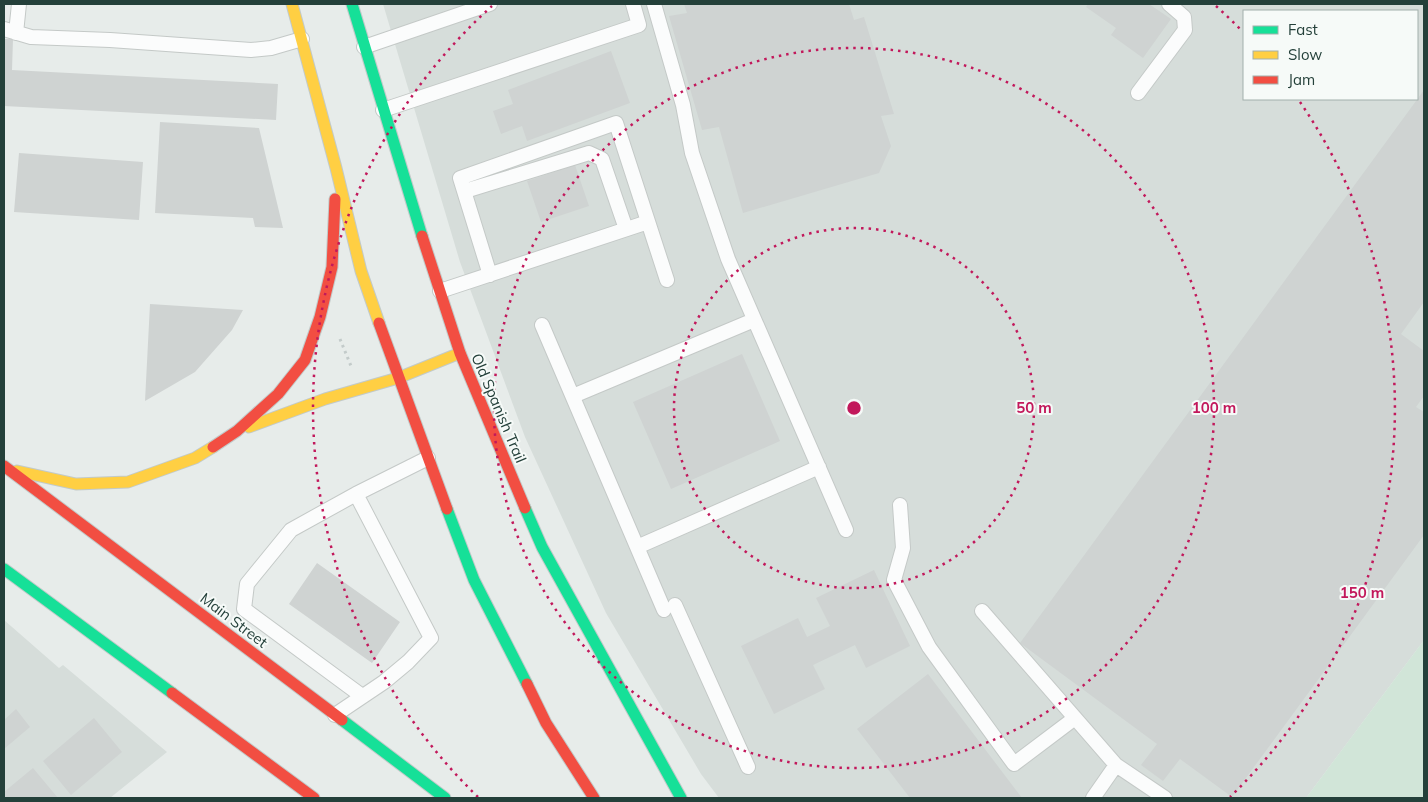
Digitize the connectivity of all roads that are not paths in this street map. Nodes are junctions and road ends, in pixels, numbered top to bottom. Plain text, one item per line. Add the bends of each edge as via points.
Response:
1 (20, 4) edge
2 (292, 4) edge
3 (352, 4) edge
4 (490, 4) edge
5 (633, 4) edge
6 (654, 4) edge
7 (1169, 4) edge
8 (10, 31) edge
9 (302, 39) junction
10 (364, 47) junction
11 (1138, 93) dead end
12 (383, 110) junction
13 (336, 168) junction
14 (464, 191) junction
15 (648, 222) junction
16 (626, 229) junction
17 (490, 274) junction
18 (667, 280) dead end
19 (440, 291) junction
20 (754, 320) junction
21 (542, 324) dead end
22 (460, 353) junction
23 (398, 378) junction
24 (573, 396) junction
25 (238, 431) junction
26 (428, 458) junction
27 (6, 467) edge
28 (819, 467) junction
29 (356, 494) junction
30 (900, 505) dead end
31 (846, 530) dead end
32 (637, 547) junction
33 (4, 569) edge
34 (982, 611) dead end
35 (362, 696) junction
36 (335, 715) junction
37 (1075, 718) junction
38 (1116, 765) junction
39 (748, 767) dead end
40 (314, 798) edge
41 (445, 798) edge
42 (594, 798) edge
43 (681, 798) edge
44 (1093, 798) edge
45 (1164, 798) edge

1 - 8 lane
2 - 9 main road
3 - 10 main road, Old Spanish Trail
4 - 10 lane
5 - 12 lane via 640,25
6 - 20 lane via 683,105 692,153 728,259
7 - 11 lane via 1184,17 1185,30
8 - 9 lane via 31,37 251,50
9 - 13 main road
10 - 12 main road, Old Spanish Trail
12 - 19 main road, Old Spanish Trail
13 - 23 main road via 361,271
13 - 25 main road via 332,267 320,318 305,360 278,394
14 - 15 lane via 460,178 616,123
14 - 16 lane via 589,153 602,159
14 - 17 lane
15 - 16 lane
15 - 18 lane
16 - 17 lane
17 - 19 lane
19 - 22 main road, Old Spanish Trail
20 - 24 lane
20 - 28 lane
21 - 24 lane
22 - 23 main road
22 - 43 main road, Old Spanish Trail via 542,547
23 - 25 main road via 325,399
23 - 26 main road
24 - 32 lane
25 - 27 main road via 194,458 128,482 76,484
26 - 29 lane
26 - 42 main road via 474,580 546,723
27 - 36 main road, Main Street
28 - 31 lane
28 - 32 lane
29 - 35 lane via 431,638 408,662
29 - 35 lane via 291,530 246,584 244,609
30 - 37 lane via 903,548 894,580 929,647 1014,764
32 - 39 lane
33 - 40 main road
34 - 37 lane
35 - 36 lane
36 - 41 main road, Main Street
37 - 38 lane
38 - 44 lane
38 - 45 lane

